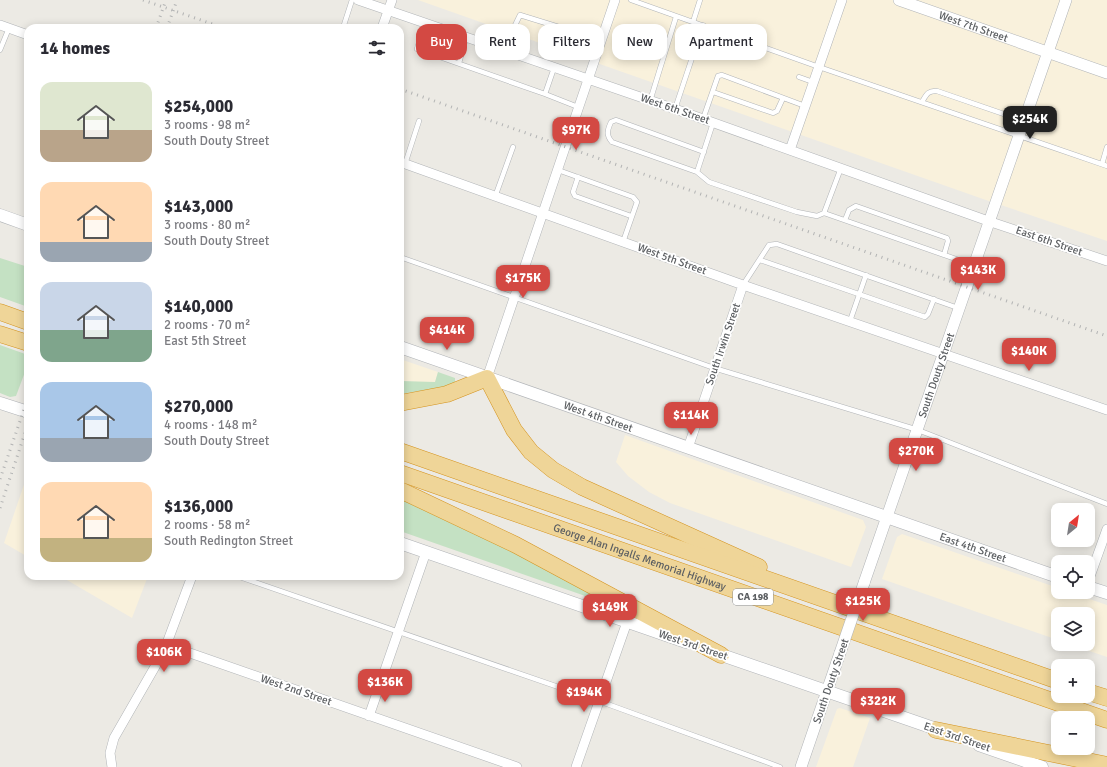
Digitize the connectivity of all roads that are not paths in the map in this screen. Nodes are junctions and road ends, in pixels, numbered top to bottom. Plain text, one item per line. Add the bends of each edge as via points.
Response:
1 (352, 0) edge
2 (358, 0) edge
3 (392, 0) edge
4 (615, 0) edge
5 (631, 0) edge
6 (700, 0) edge
7 (842, 0) edge
8 (899, 0) edge
9 (1066, 0) edge
10 (388, 11) junction
11 (676, 17) junction
12 (693, 22) junction
13 (424, 23) joint
14 (344, 24) edge
15 (383, 24) edge
16 (516, 24) edge
17 (549, 24) edge
18 (700, 24) edge
19 (0, 25) edge
20 (9, 28) junction
21 (604, 31) edge
22 (24, 34) edge
23 (767, 48) edge
24 (0, 50) edge
25 (1049, 51) junction
26 (460, 60) edge
27 (530, 60) edge
28 (594, 60) edge
29 (691, 60) edge
30 (459, 63) junction
31 (818, 67) junction
32 (554, 68) junction
33 (1107, 72) edge
34 (798, 77) dead end
35 (588, 80) junction
36 (813, 82) junction
37 (712, 92) junction
38 (545, 94) junction
39 (782, 98) junction
40 (650, 101) junction
41 (922, 102) junction
42 (805, 106) junction
43 (578, 107) junction
44 (674, 109) junction
45 (703, 119) junction
46 (1024, 120) junction
47 (419, 121) dead end
48 (713, 123) junction
49 (1019, 136) junction
50 (513, 147) dead end
51 (1107, 147) edge
52 (790, 150) junction
53 (704, 152) junction
54 (404, 158) edge
55 (404, 164) edge
56 (1102, 164) junction
57 (1107, 166) edge
58 (841, 168) junction
59 (558, 170) junction
60 (697, 172) junction
61 (578, 177) junction
62 (496, 197) junction
63 (824, 213) junction
64 (543, 214) junction
65 (0, 215) edge
66 (631, 216) junction
67 (844, 220) junction
68 (991, 222) junction
69 (24, 224) edge
70 (623, 242) junction
71 (944, 255) junction
72 (404, 258) edge
73 (760, 260) junction
74 (1107, 261) edge
75 (975, 265) junction
76 (866, 275) junction
77 (743, 285) junction
78 (860, 295) junction
79 (512, 298) junction
80 (934, 299) junction
81 (960, 308) junction
82 (850, 321) junction
83 (4, 335) edge
84 (24, 342) edge
85 (404, 349) edge
86 (944, 354) junction
87 (714, 368) junction
88 (486, 378) junction
89 (404, 402) edge
90 (0, 403) edge
91 (1107, 410) edge
92 (24, 411) edge
93 (918, 430) junction
94 (688, 448) junction
95 (404, 452) edge
96 (404, 474) edge
97 (404, 492) edge
98 (1107, 504) edge
99 (888, 517) junction
100 (1107, 529) edge
101 (404, 544) edge
102 (426, 552) junction
103 (1095, 562) edge
104 (1051, 575) edge
105 (191, 580) edge
106 (248, 580) edge
107 (1095, 589) edge
108 (1107, 593) edge
109 (818, 597) junction
110 (627, 622) junction
111 (398, 632) junction
112 (167, 645) junction
113 (721, 654) junction
114 (1051, 679) edge
115 (827, 691) junction
116 (1095, 694) edge
117 (1107, 698) edge
118 (599, 702) junction
119 (369, 716) junction
120 (1107, 720) edge
121 (936, 730) junction
122 (1027, 764) edge
123 (1107, 765) edge
124 (112, 767) edge
125 (517, 767) edge
126 (576, 767) edge
127 (780, 767) edge
128 (801, 767) edge
129 (1042, 767) edge

1 - 14 lane
2 - 10 street, West 6th Street
3 - 10 street
4 - 21 street
5 - 11 lane
6 - 12 lane
7 - 31 street
8 - 25 street, West 7th Street
9 - 25 street, South Douty Street
10 - 13 street, West 6th Street
10 - 15 street
11 - 12 lane
11 - 40 lane
12 - 18 lane
13 - 30 lane via 417,48
16 - 17 lane via 520,15
19 - 20 street
20 - 22 street
20 - 24 lane
23 - 31 lane
25 - 33 street, West 7th Street
25 - 46 street, South Douty Street
26 - 30 lane
27 - 32 street, West 6th Street
28 - 35 street
29 - 44 lane
30 - 38 lane
31 - 36 street
31 - 41 lane
32 - 35 street, West 6th Street
32 - 38 lane
34 - 36 lane
35 - 40 street, West 6th Street
35 - 43 street
36 - 42 street
37 - 39 lane via 773,113 777,111
37 - 39 lane via 718,76 722,75
37 - 45 lane
38 - 43 lane
39 - 42 lane
40 - 44 street, West 6th Street
41 - 46 lane via 932,90
41 - 49 lane
42 - 52 street
43 - 59 street
44 - 45 street, West 6th Street
45 - 48 street, West 6th Street
46 - 49 street, South Douty Street
47 - 54 lane
48 - 52 street, West 6th Street
48 - 53 lane
49 - 56 lane
49 - 68 street, South Douty Street
50 - 62 lane
51 - 56 lane
52 - 58 street, West 6th Street
53 - 60 lane
53 - 60 lane via 616,120 611,122 608,130 607,136 612,142
55 - 62 street, West 5th Street
56 - 57 lane
58 - 63 lane
58 - 68 street, West 6th Street
59 - 61 lane
59 - 64 street
60 - 63 lane via 709,182 797,212 817,216
61 - 66 lane via 633,197 637,202
61 - 66 lane via 572,192 575,196
62 - 64 street, West 5th Street
63 - 67 lane
64 - 70 street, West 5th Street
64 - 79 street
65 - 69 main road
66 - 70 lane
67 - 71 lane
67 - 71 lane via 849,210 856,206 947,238
68 - 74 street, East 6th Street
68 - 75 street, South Douty Street
70 - 77 street, West 5th Street
71 - 75 lane
72 - 79 lane
73 - 76 lane via 769,244 777,244
73 - 77 lane
73 - 78 lane
75 - 81 street, South Douty Street
76 - 78 lane
76 - 80 lane
77 - 82 street, West 5th Street
77 - 87 street, South Irwin Street
78 - 80 lane via 925,317
78 - 82 lane
79 - 87 lane
79 - 88 street
80 - 81 lane
81 - 86 street, South Douty Street
82 - 86 street, West 5th Street
83 - 84 highway
85 - 88 main road, West 4th Street
86 - 91 street, West 5th Street
86 - 93 street, South Douty Street
87 - 93 lane
87 - 94 street, South Irwin Street
88 - 89 highway via 446,394
88 - 94 main road, West 4th Street
88 - 109 highway via 520,438 537,458 558,474 767,570
90 - 92 main road
93 - 98 lane
93 - 99 street, South Douty Street
94 - 99 main road, West 4th Street
95 - 109 highway, George Alan Ingalls Memorial Highway / CA 198
96 - 120 highway, George Alan Ingalls Memorial Highway / CA 198
97 - 113 highway via 516,545
99 - 104 main road, East 4th Street
99 - 115 street, South Douty Street, bridge
100 - 103 street
101 - 102 main road, West 3rd Street
102 - 110 main road, West 3rd Street
102 - 111 street
105 - 112 street
106 - 111 lane
107 - 108 main road
109 - 114 highway, George Alan Ingalls Memorial Highway / CA 198
110 - 113 main road, West 3rd Street
110 - 118 street
111 - 118 lane
111 - 119 street
112 - 119 street, West 2nd Street
112 - 124 street via 114,738 110,753
113 - 115 main road, West 3rd Street
115 - 121 main road, East 3rd Street
115 - 128 street, South Douty Street
116 - 117 highway
118 - 126 street
118 - 127 lane
119 - 125 street, West 2nd Street
121 - 122 main road, East 3rd Street
121 - 123 highway
122 - 129 main road, East 3rd Street

